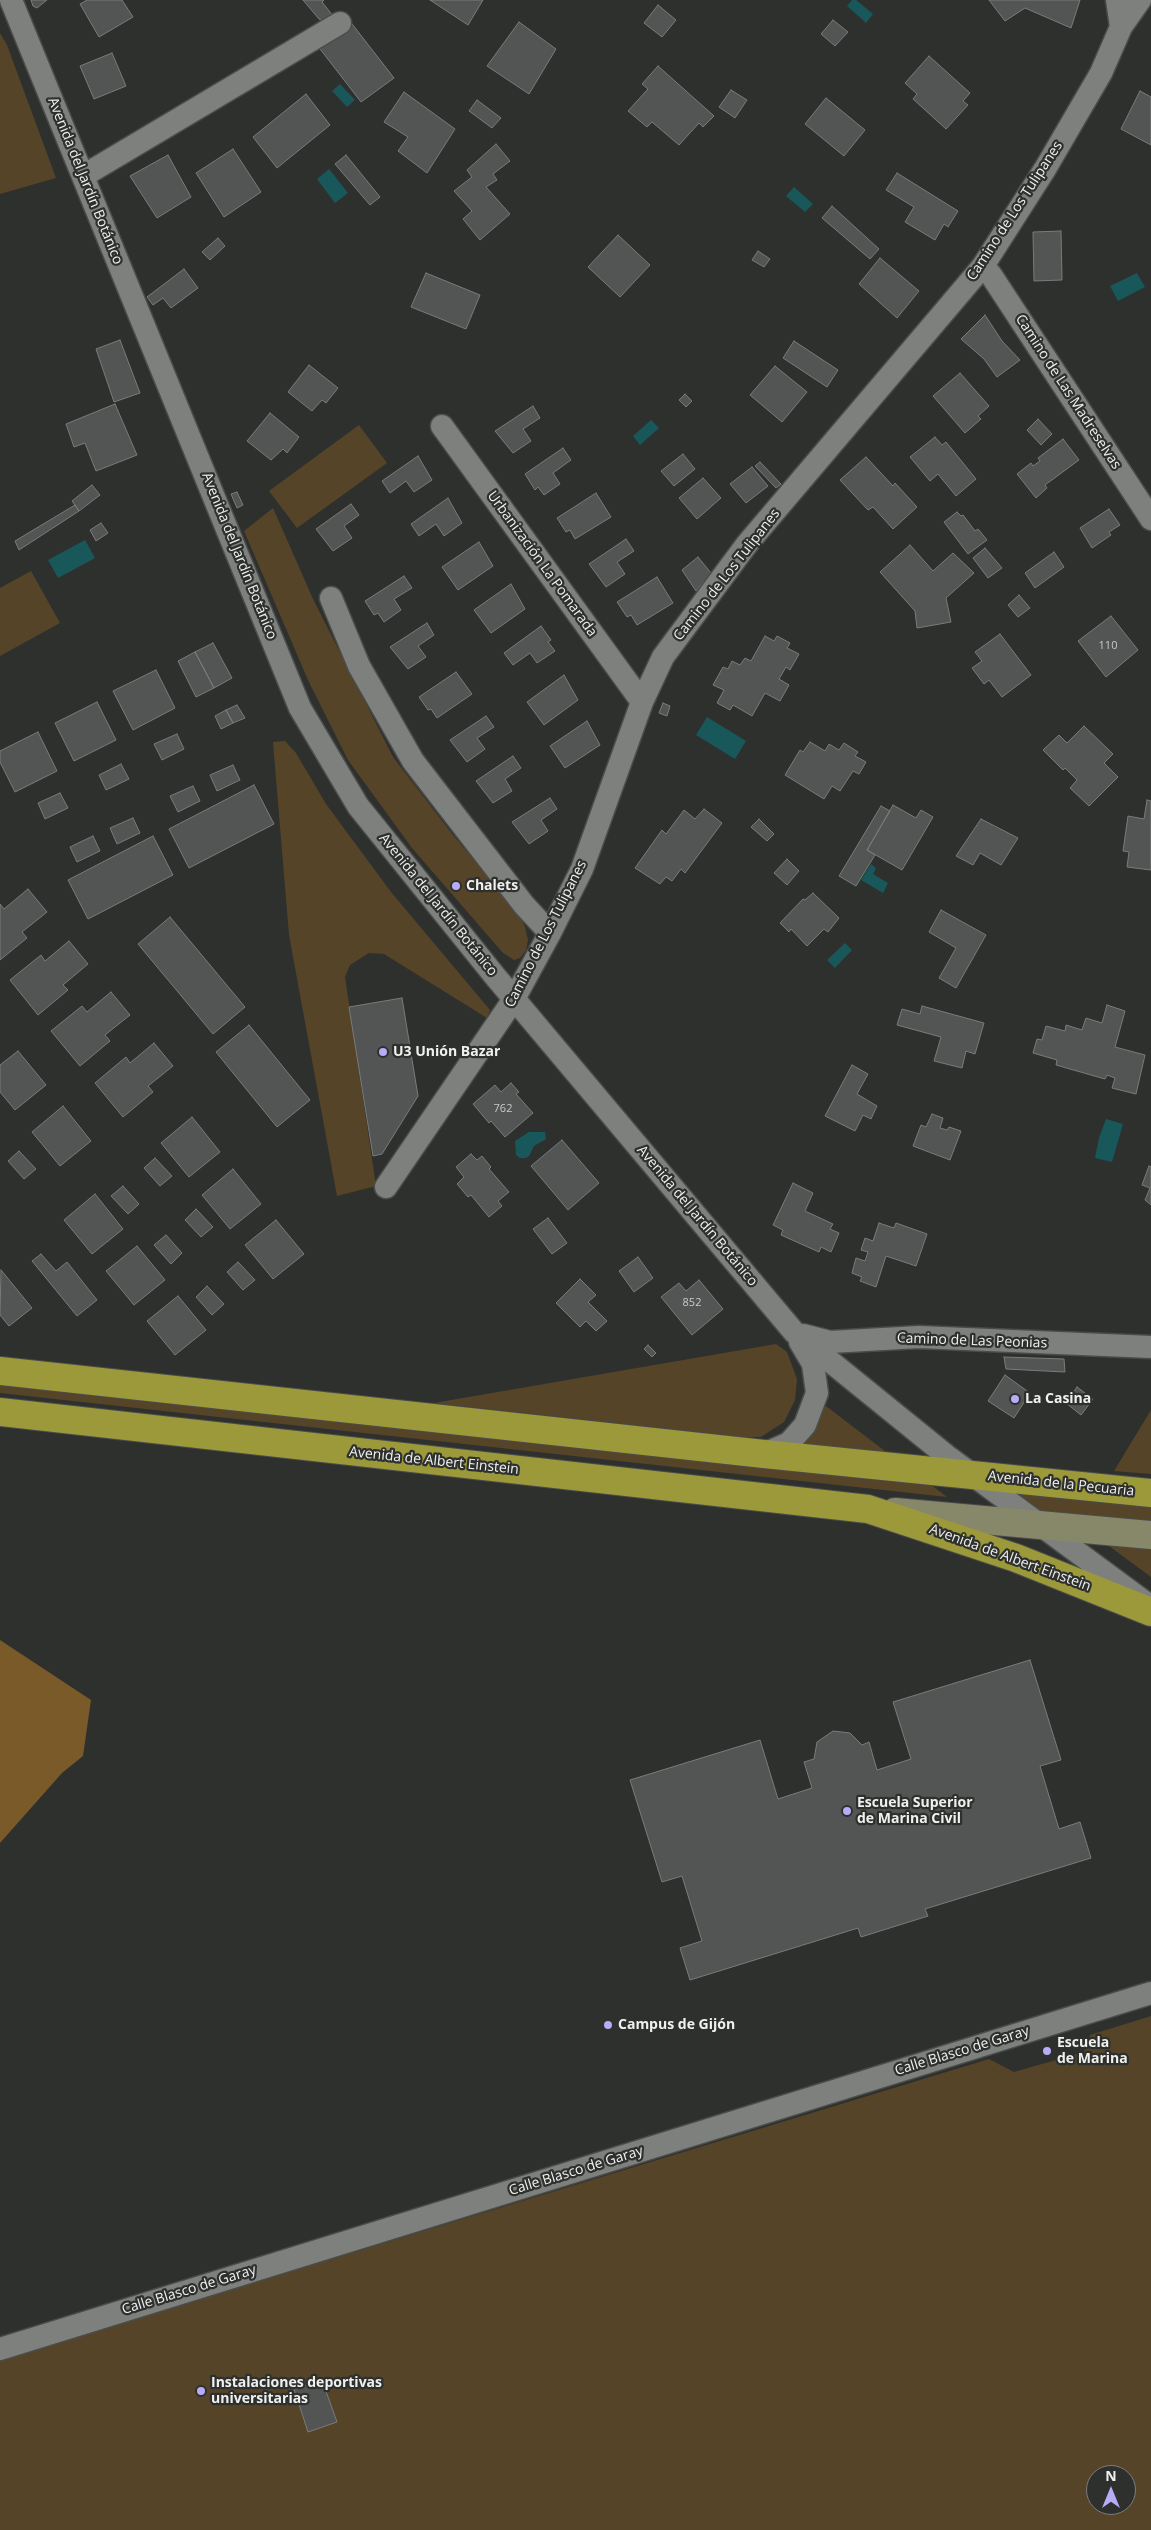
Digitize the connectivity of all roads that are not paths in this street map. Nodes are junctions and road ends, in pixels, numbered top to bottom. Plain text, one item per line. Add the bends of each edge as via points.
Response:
1 (11, 0) edge
2 (1117, 0) edge
3 (1140, 0) edge
4 (340, 23) dead end
5 (1121, 27) junction
6 (83, 176) junction
7 (982, 266) junction
8 (442, 426) dead end
9 (1151, 518) edge
10 (331, 598) dead end
11 (642, 702) junction
12 (550, 932) junction
13 (514, 999) junction
14 (386, 1187) dead end
15 (794, 1332) junction
16 (1151, 1347) edge
17 (0, 1371) edge
18 (0, 1412) edge
19 (764, 1454) junction
20 (971, 1474) junction
21 (1151, 1493) edge
22 (868, 1509) junction
23 (1039, 1526) junction
24 (1151, 1535) edge
25 (1151, 1606) edge
26 (1151, 1612) edge
27 (1151, 1993) edge
28 (0, 2348) edge

1 - 6 street, Avenida del Jardín Botánico
2 - 5 street
3 - 5 street, Camino de Los Tulipanes
4 - 6 street
5 - 7 street, Camino de Los Tulipanes via 1096,81
6 - 13 street, Avenida del Jardín Botánico via 300,708 358,806
7 - 9 street, Camino de Las Madreselvas
7 - 11 street, Camino de Los Tulipanes via 747,544 663,658
8 - 11 street, Urbanización La Pomarada
10 - 12 street via 359,666 413,761 524,905
11 - 12 street, Camino de Los Tulipanes via 582,869
12 - 13 street, Camino de Los Tulipanes
13 - 14 street, Camino de Los Tulipanes
13 - 15 street, Avenida del Jardín Botánico
15 - 16 street, Camino de Las Peonias via 830,1342 919,1337
15 - 19 street via 813,1364 816,1393 806,1425 789,1444
15 - 20 street, Avenida del Jardín Botánico
17 - 19 highway
18 - 22 highway, Avenida de Albert Einstein
19 - 20 highway
20 - 21 highway, Avenida de la Pecuaria
20 - 23 street, Avenida del Jardín Botánico
22 - 23 street, Avenida de Albert Einstein
22 - 26 highway, Avenida de Albert Einstein via 1016,1558
23 - 24 street
23 - 25 street, Avenida del Jardín Botánico
27 - 28 street, Calle Blasco de Garay

